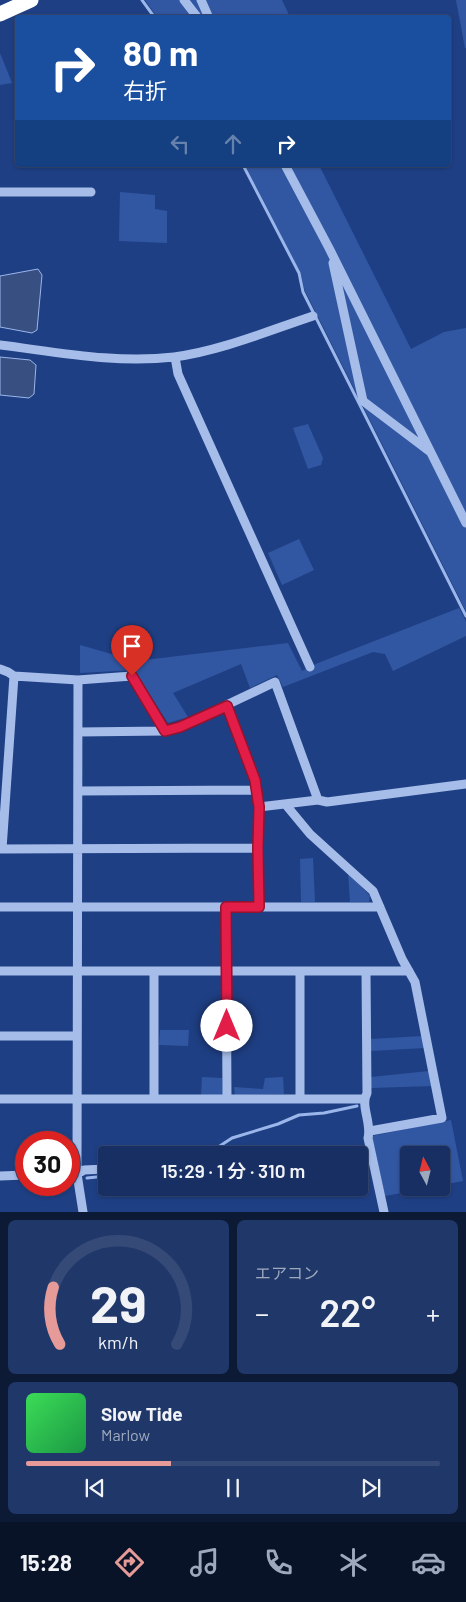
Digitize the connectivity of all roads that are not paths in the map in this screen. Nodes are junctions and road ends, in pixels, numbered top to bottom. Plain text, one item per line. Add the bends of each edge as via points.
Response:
1 (31, 0) edge
2 (184, 0) edge
3 (201, 0) edge
4 (0, 14) edge
5 (196, 15) edge
6 (208, 15) edge
7 (287, 167) edge
8 (0, 192) edge
9 (91, 192) dead end
10 (329, 248) junction
11 (313, 316) dead end
12 (0, 345) edge
13 (175, 357) junction
14 (431, 453) junction
15 (466, 523) edge
16 (310, 666) dead end
17 (0, 670) edge
18 (14, 676) junction
19 (78, 680) junction
20 (227, 706) junction
21 (165, 731) junction
22 (78, 732) junction
23 (466, 784) edge
24 (256, 790) junction
25 (78, 791) junction
26 (318, 800) junction
27 (286, 805) junction
28 (259, 807) junction
29 (78, 848) junction
30 (258, 848) junction
31 (1, 849) edge
32 (0, 907) edge
33 (78, 907) junction
34 (226, 907) junction
35 (259, 907) junction
36 (380, 907) junction
37 (0, 971) edge
38 (77, 971) junction
39 (154, 971) junction
40 (227, 971) junction
41 (300, 971) junction
42 (366, 971) junction
43 (409, 971) junction
44 (0, 1036) edge
45 (77, 1036) junction
46 (0, 1098) edge
47 (77, 1099) junction
48 (154, 1099) junction
49 (227, 1099) junction
50 (300, 1099) junction
51 (364, 1099) junction
52 (75, 1131) edge
53 (370, 1131) junction
54 (98, 1169) edge
55 (80, 1171) edge
56 (0, 1176) edge
57 (15, 1176) edge
58 (79, 1196) edge
59 (83, 1212) edge
60 (384, 1212) edge

1 - 4 highway
2 - 5 street
3 - 6 street
7 - 10 street
8 - 9 street
10 - 14 street
10 - 14 street via 363,401
11 - 13 street via 222,346
12 - 13 street via 97,357
13 - 16 street via 178,374
14 - 15 street
17 - 18 street
18 - 19 street
18 - 31 street
19 - 21 street via 132,676
19 - 22 street
20 - 21 street
20 - 24 street
20 - 26 street via 275,682
21 - 22 street
22 - 25 street
23 - 26 street via 327,802
24 - 25 street
24 - 28 street
25 - 29 street
26 - 27 street
27 - 28 street
27 - 36 street via 310,834 373,891
28 - 30 street
29 - 30 street
29 - 31 street
29 - 33 street
30 - 35 street
32 - 33 street
33 - 34 street
33 - 38 street
34 - 35 street
34 - 40 street
35 - 36 street
36 - 43 street
37 - 38 street
38 - 39 street
38 - 45 street
39 - 40 street
39 - 48 street
40 - 41 street
40 - 49 street
41 - 42 street
41 - 50 street
42 - 43 street
42 - 51 street via 367,1093
43 - 53 street via 415,982 442,1118
44 - 45 street
45 - 47 street
46 - 47 street
47 - 48 street
47 - 52 street
48 - 49 street
49 - 50 street
50 - 51 street
51 - 53 street
53 - 60 street via 368,1138
54 - 55 street
56 - 57 street
58 - 59 street

